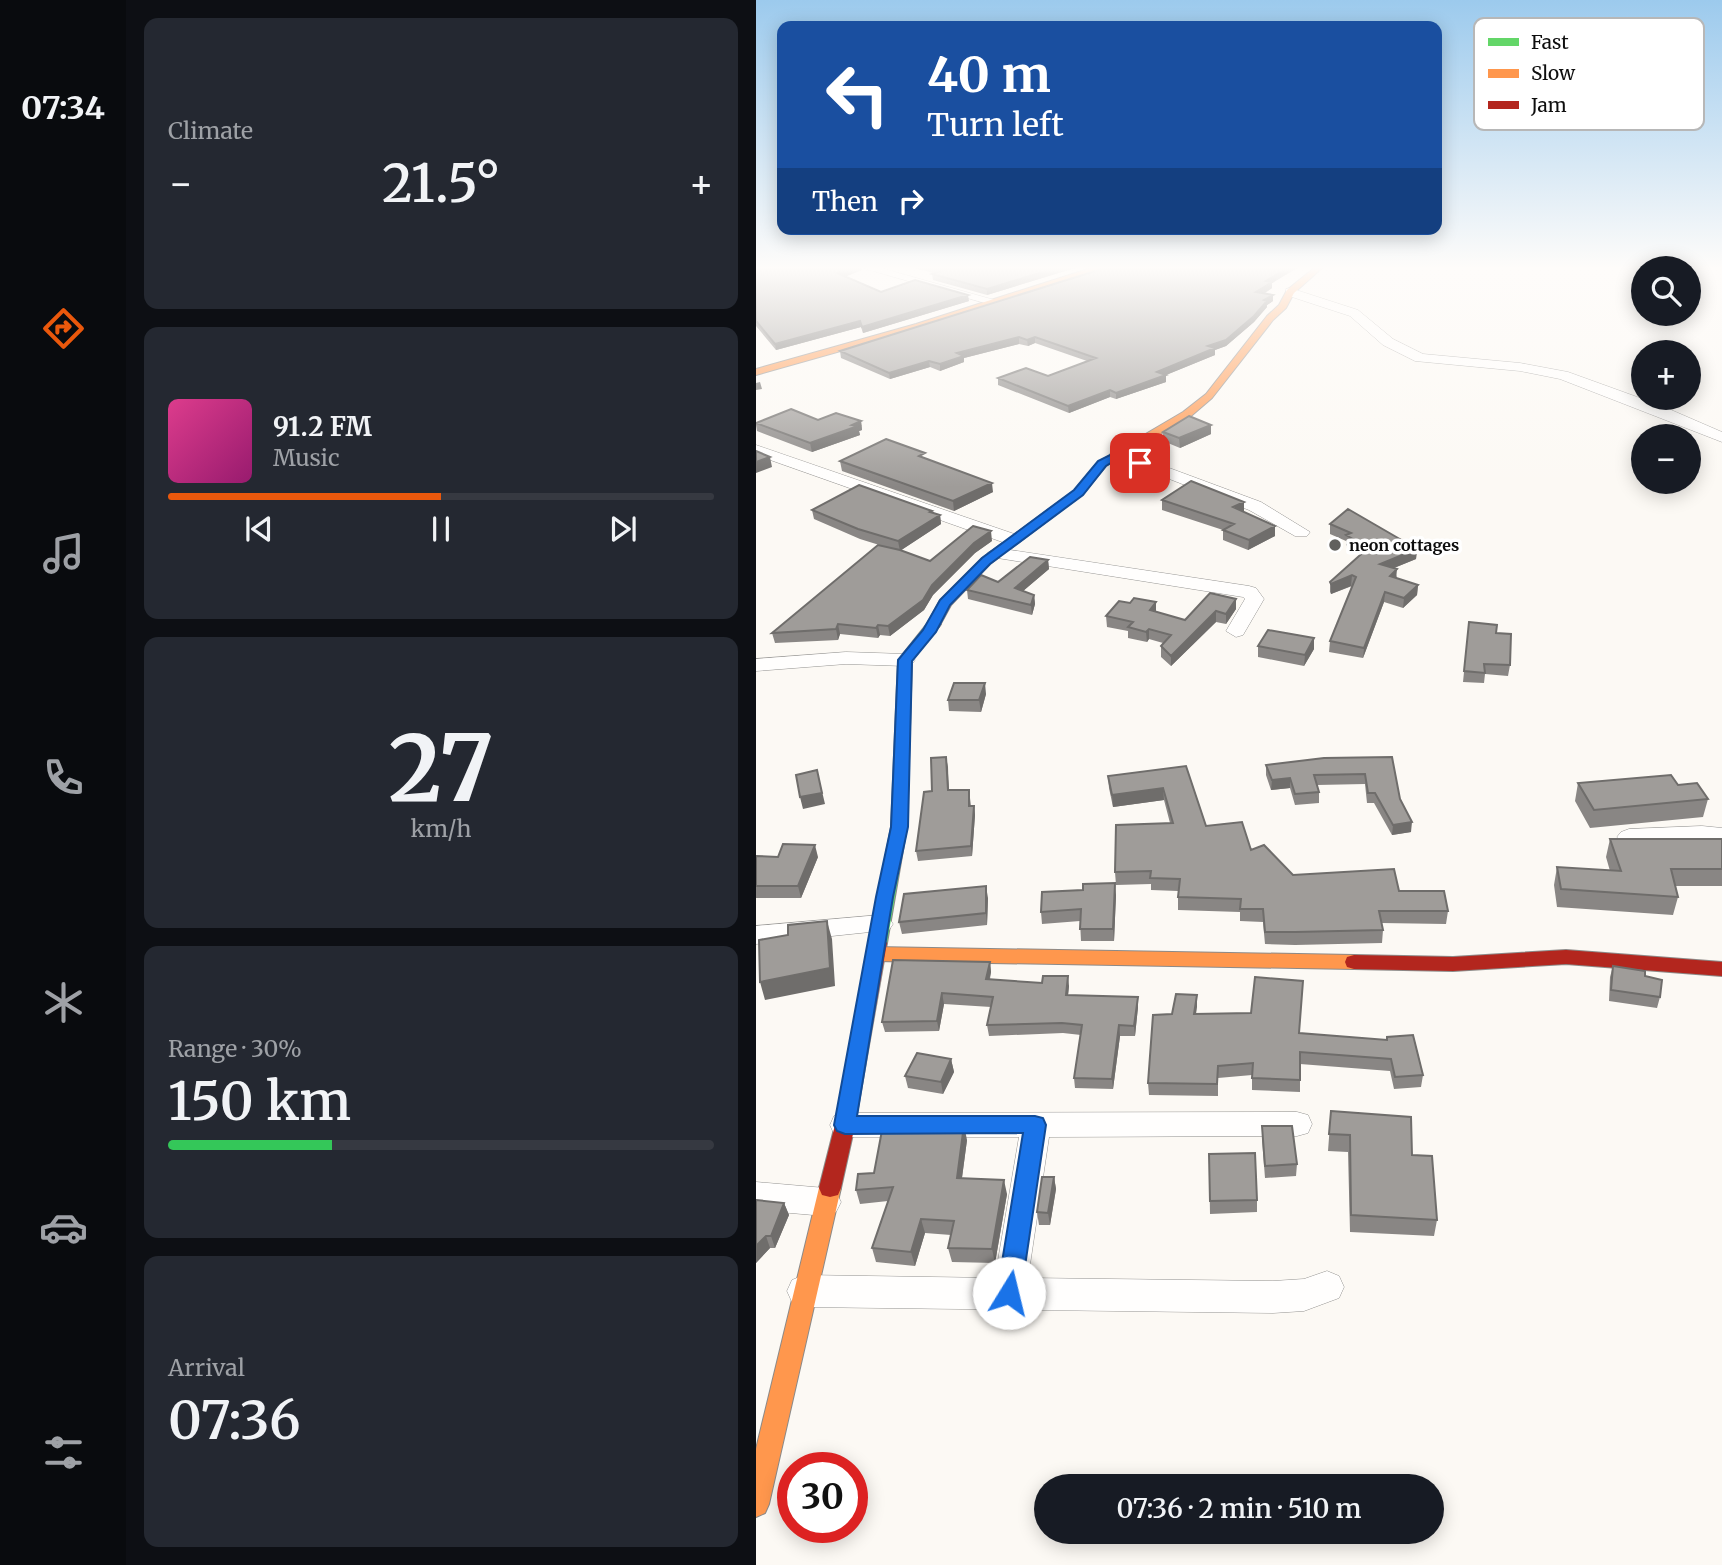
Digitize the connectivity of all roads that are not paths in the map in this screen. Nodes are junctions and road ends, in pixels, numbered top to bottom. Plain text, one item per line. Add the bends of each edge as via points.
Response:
1 (866, 341) edge
2 (1252, 341) edge
3 (1387, 341) edge
4 (756, 372) edge
5 (1722, 437) edge
6 (756, 450) edge
7 (1118, 454) junction
8 (1301, 532) dead end
9 (1014, 540) junction
10 (997, 553) junction
11 (1236, 631) dead end
12 (905, 660) junction
13 (756, 665) edge
14 (1722, 836) edge
15 (1629, 837) edge
16 (880, 924) junction
17 (756, 934) edge
18 (875, 954) junction
19 (1722, 969) edge
20 (1297, 1124) dead end
21 (845, 1125) junction
22 (1035, 1125) junction
23 (756, 1196) edge
24 (825, 1202) junction
25 (1327, 1287) dead end
26 (804, 1290) junction
27 (1009, 1293) junction
28 (756, 1504) edge

1 - 4 street
2 - 7 street via 1209,396
3 - 5 street via 1420,358 1563,375
6 - 9 street
7 - 8 street via 1255,506
7 - 9 street via 1102,464 1079,492
9 - 10 street
10 - 11 street via 1252,593 1255,598
10 - 12 street via 945,603 929,632
12 - 13 street via 846,658
12 - 16 street via 900,827
14 - 15 street
16 - 17 street
16 - 18 street
18 - 19 street via 1453,964 1566,957
18 - 21 street
20 - 22 street
21 - 22 street
21 - 24 street
22 - 27 street
23 - 24 street
24 - 26 street
25 - 27 street via 1304,1295 1273,1297
26 - 27 street
26 - 28 street

